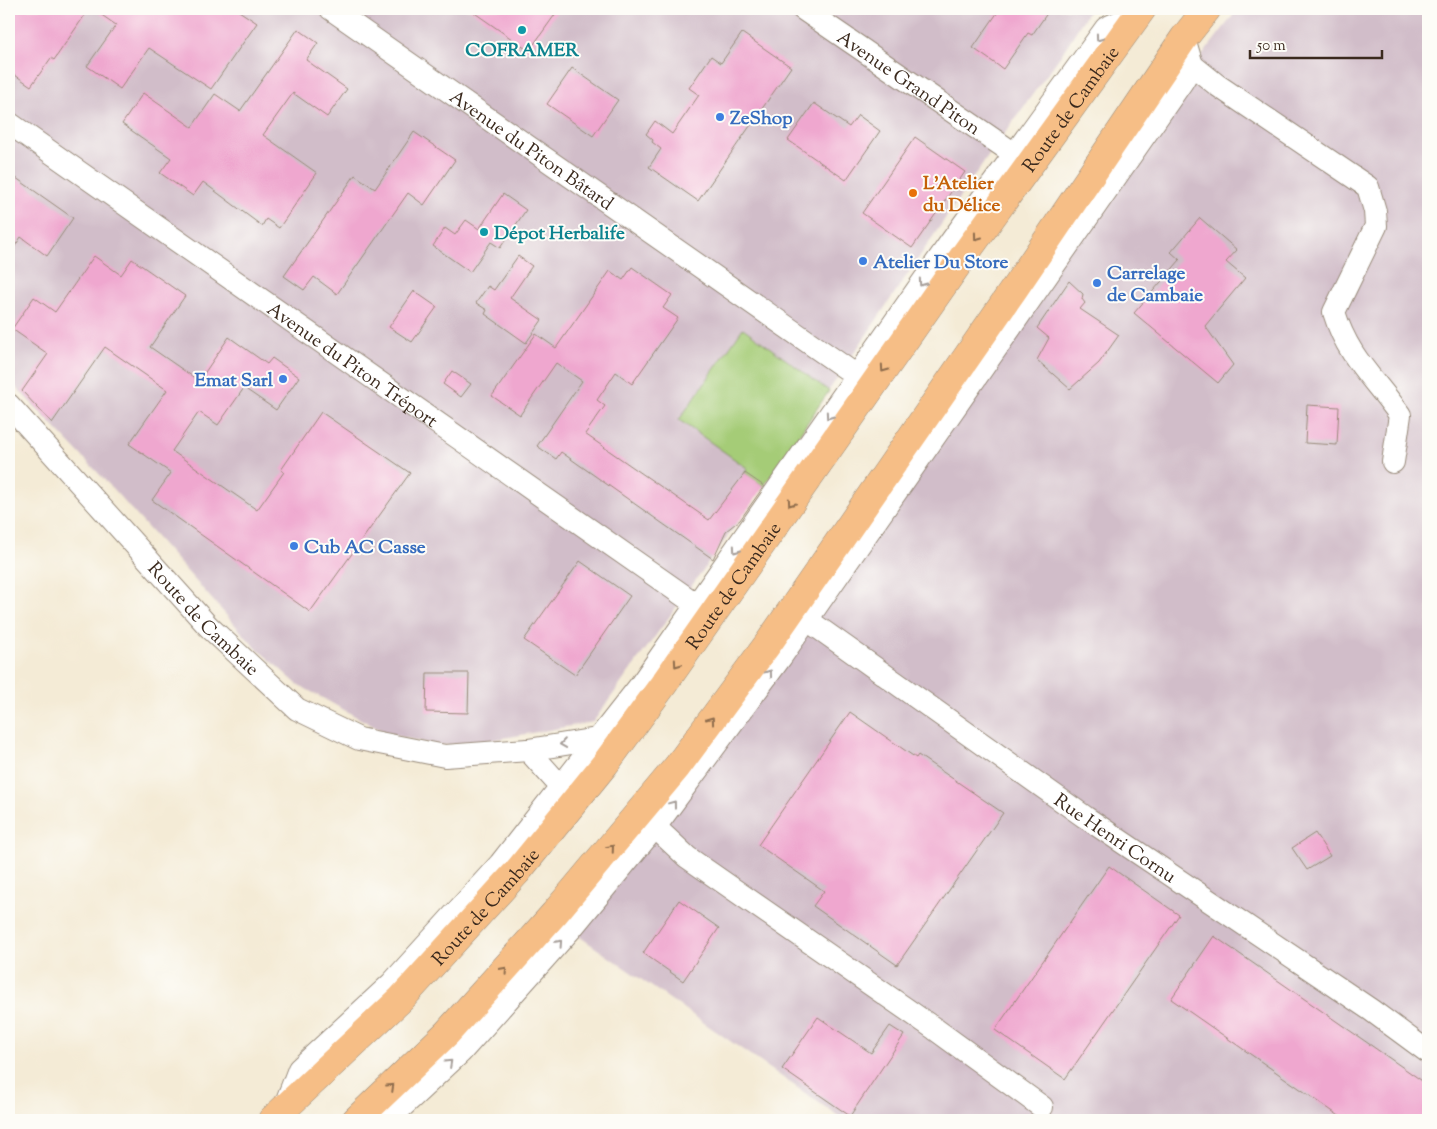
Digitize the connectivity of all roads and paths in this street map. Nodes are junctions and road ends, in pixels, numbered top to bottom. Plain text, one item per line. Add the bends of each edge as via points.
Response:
1 (331, 9) edge
2 (803, 9) edge
3 (1207, 9) edge
4 (1141, 11) edge
5 (1184, 38) junction
6 (1192, 65) junction
7 (9, 123) edge
8 (1016, 155) junction
9 (857, 376) junction
10 (9, 405) edge
11 (1393, 462) dead end
12 (697, 605) junction
13 (806, 619) junction
14 (598, 739) junction
15 (528, 750) junction
16 (562, 788) junction
17 (656, 827) junction
18 (1428, 1052) edge
19 (1042, 1107) dead end
20 (278, 1114) edge
21 (356, 1120) edge
22 (388, 1120) edge

1 - 9 street, Avenue du Piton Bâtard
2 - 8 street, Avenue Grand Piton
3 - 5 main road
4 -> 8 street via 1106,28
4 -> 20 main road, Route de Cambaie via 605,764 517,872 401,999
5 - 6 street
21 -> 5 main road via 459,1019 554,914 677,767 770,641
6 - 11 street via 1368,187 1376,226 1334,312 1341,335 1400,415
6 - 13 street
7 - 12 street, Avenue du Piton Tréport
8 -> 9 street
9 -> 12 street
10 - 15 street, Route de Cambaie via 208,626 297,708 359,738 445,756
12 - 14 street
17 -> 13 street
13 - 18 street, Rue Henri Cornu via 1101,828
14 -> 15 street, Route de Cambaie
14 - 16 street
15 - 16 street
16 - 20 street via 500,864 392,983 299,1069
17 - 19 street via 687,857
22 -> 17 street via 461,1052

